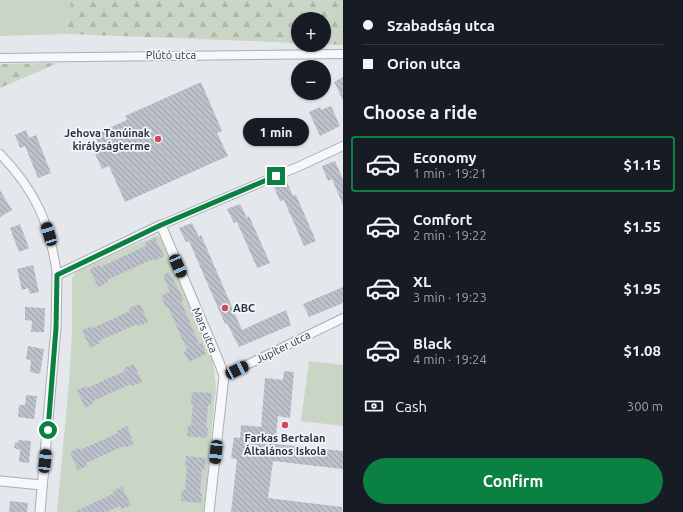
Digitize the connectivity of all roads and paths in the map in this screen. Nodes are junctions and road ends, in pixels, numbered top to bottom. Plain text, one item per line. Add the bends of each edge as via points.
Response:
1 (343, 54) edge
2 (0, 58) edge
3 (343, 146) edge
4 (0, 154) edge
5 (161, 225) junction
6 (57, 275) junction
7 (343, 318) edge
8 (224, 376) junction
9 (0, 481) edge
10 (42, 485) junction
11 (40, 512) edge
12 (209, 512) edge

1 - 2 street, Plútó utca
3 - 5 street
4 - 6 street via 20,176 36,201 49,234
5 - 6 street
5 - 8 street, Mars utca
6 - 10 street via 56,328
7 - 8 street, Jupiter utca
8 - 12 street, Mars utca
9 - 10 street
10 - 11 street

